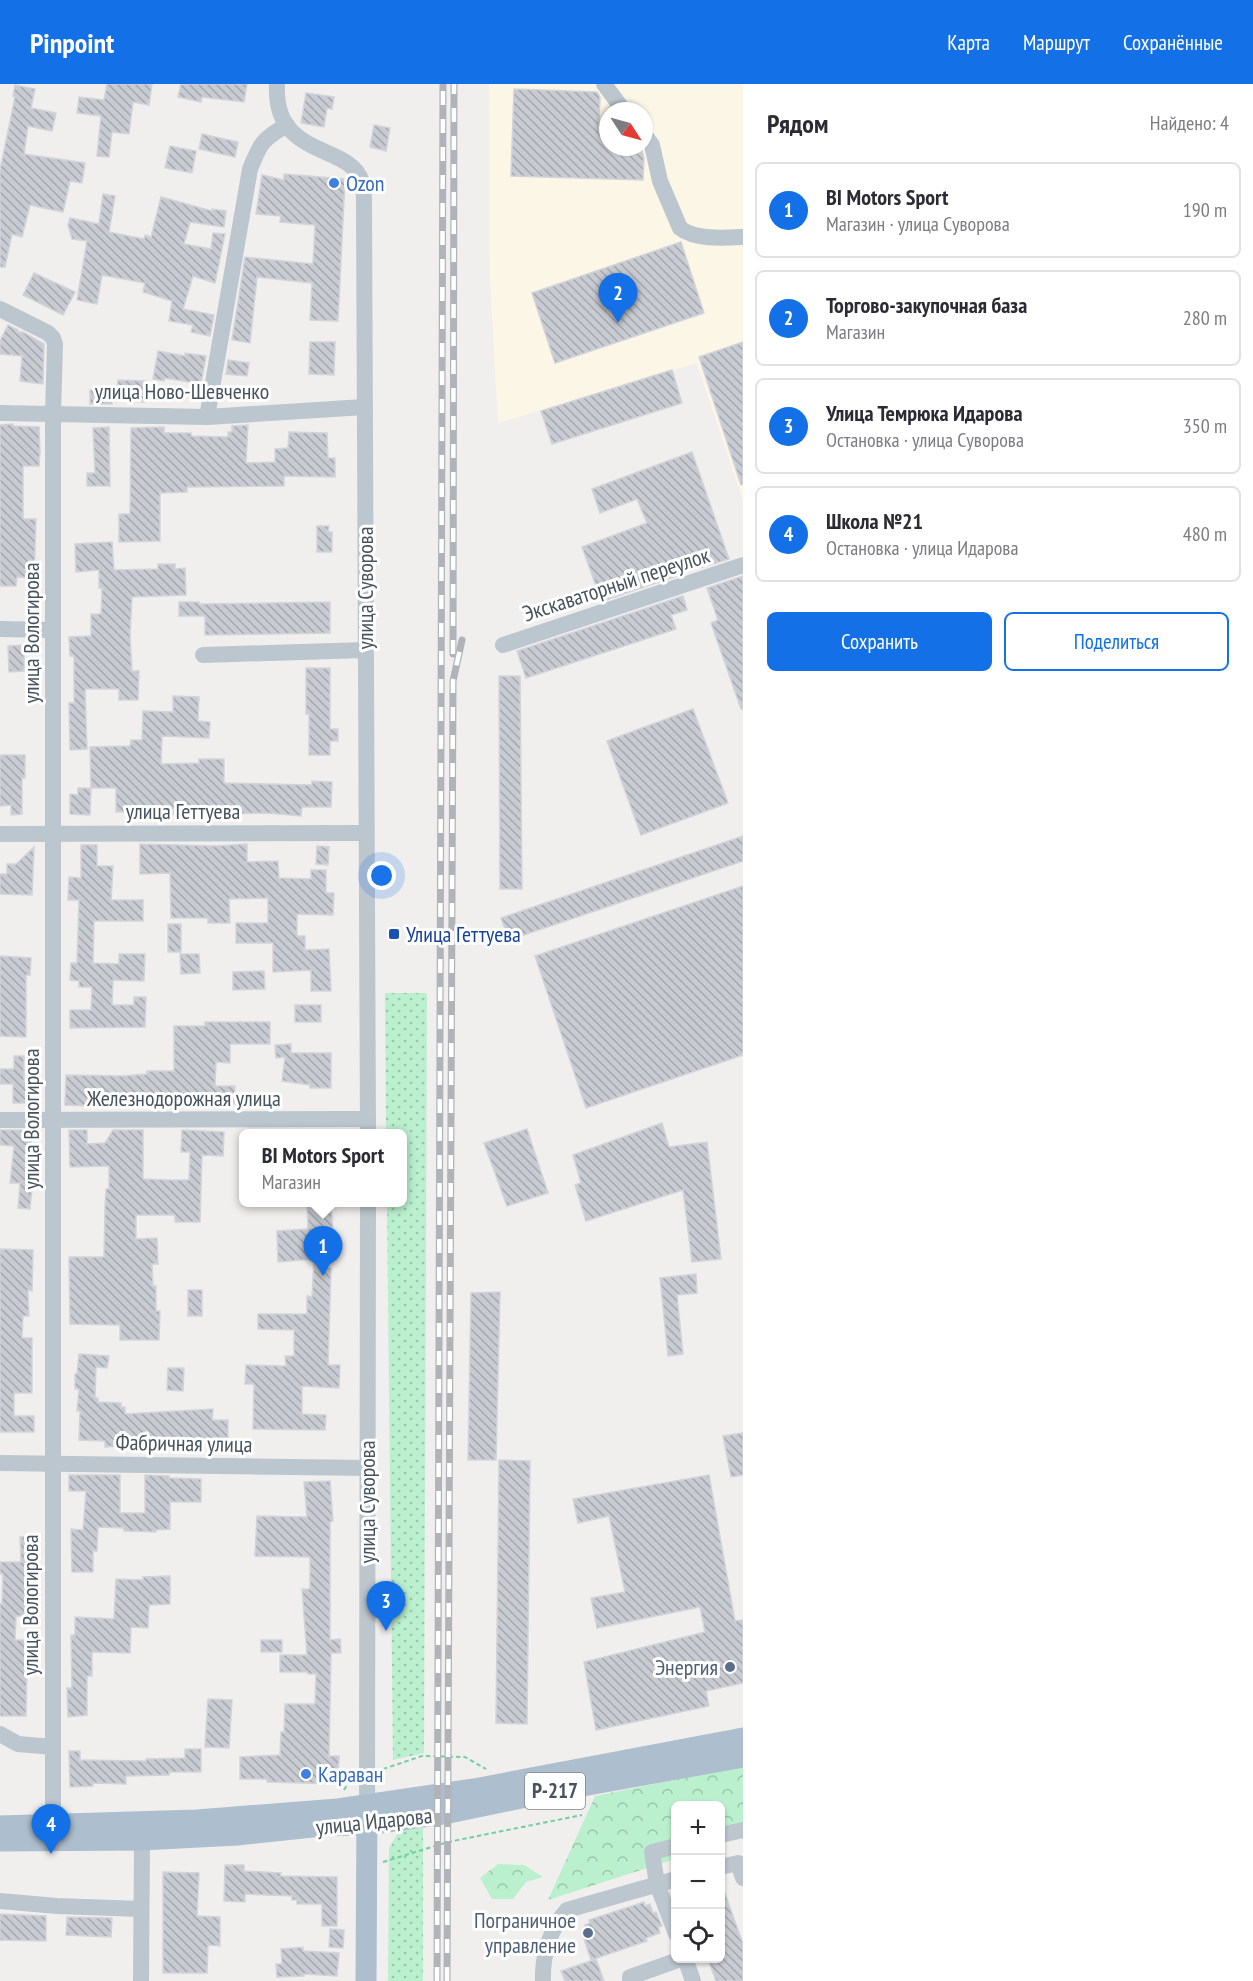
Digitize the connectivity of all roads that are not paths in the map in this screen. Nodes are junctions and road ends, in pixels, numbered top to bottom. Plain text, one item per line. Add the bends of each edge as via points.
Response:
1 (277, 84) edge
2 (604, 84) edge
3 (617, 102) edge
4 (287, 125) junction
5 (653, 150) edge
6 (743, 237) edge
7 (0, 309) edge
8 (364, 407) junction
9 (0, 413) edge
10 (53, 413) junction
11 (207, 417) junction
12 (743, 565) edge
13 (0, 629) edge
14 (53, 630) junction
15 (503, 645) dead end
16 (365, 650) junction
17 (204, 656) dead end
18 (366, 833) junction
19 (0, 834) edge
20 (53, 834) junction
21 (0, 1120) edge
22 (53, 1121) junction
23 (368, 1126) edge
24 (368, 1207) edge
25 (0, 1463) edge
26 (53, 1464) junction
27 (368, 1468) junction
28 (0, 1734) edge
29 (743, 1738) edge
30 (53, 1747) junction
31 (743, 1757) edge
32 (367, 1814) junction
33 (53, 1825) junction
34 (0, 1826) edge
35 (743, 1830) edge
36 (725, 1834) edge
37 (142, 1840) junction
38 (0, 1841) edge
39 (671, 1847) edge
40 (725, 1866) edge
41 (743, 1878) edge
42 (671, 1880) edge
43 (657, 1884) junction
44 (0, 1901) edge
45 (141, 1909) junction
46 (671, 1923) edge
47 (672, 1963) edge
48 (686, 1963) edge
49 (141, 1981) edge
50 (366, 1981) edge
51 (543, 1981) edge
52 (630, 1981) edge
53 (693, 1981) edge

1 - 4 street via 280,112
2 - 3 street
4 - 8 street, улица Суворова via 311,147 351,168 362,183
4 - 11 street via 266,136 250,169
5 - 6 street via 660,181 680,228 699,235
7 - 10 street, улица Вологирова via 53,338
8 - 11 street, улица Ново-Шевченко
8 - 16 street, улица Суворова
9 - 10 street, улица Ново-Шевченко
10 - 11 street, улица Ново-Шевченко
10 - 14 street, улица Вологирова
12 - 15 street, Экскаваторный переулок
13 - 14 street
14 - 20 street, улица Вологирова
16 - 17 street
16 - 18 street, улица Суворова
18 - 20 street, улица Геттуева
18 - 23 street, улица Суворова
19 - 20 street, улица Геттуева
20 - 22 street, улица Вологирова
21 - 22 street, Железнодорожная улица
22 - 23 street, Железнодорожная улица
22 - 26 street, улица Вологирова
24 - 27 street, улица Суворова
25 - 26 street, Фабричная улица
26 - 27 street, Фабричная улица
26 - 30 street, улица Вологирова
27 - 32 street, улица Суворова
28 - 30 street via 18,1744
29 - 32 main road, улица Идарова / Р-217 via 474,1789
30 - 33 street, улица Вологирова
31 - 32 main road, улица Идарова / Р-217 via 449,1813
32 - 33 main road, улица Идарова / Р-217 via 338,1809 197,1820
32 - 37 main road, улица Идарова / Р-217 via 322,1826
32 - 50 main road, улица Суворова
33 - 34 main road, улица Идарова / Р-217
35 - 36 street
37 - 38 main road, улица Идарова / Р-217
37 - 45 street
39 - 43 street via 652,1852
40 - 41 street via 738,1863
42 - 43 street
43 - 46 street
43 - 51 street via 567,1911 556,1921 550,1937
44 - 45 street
45 - 49 street
47 - 52 street via 630,1977
48 - 53 street

